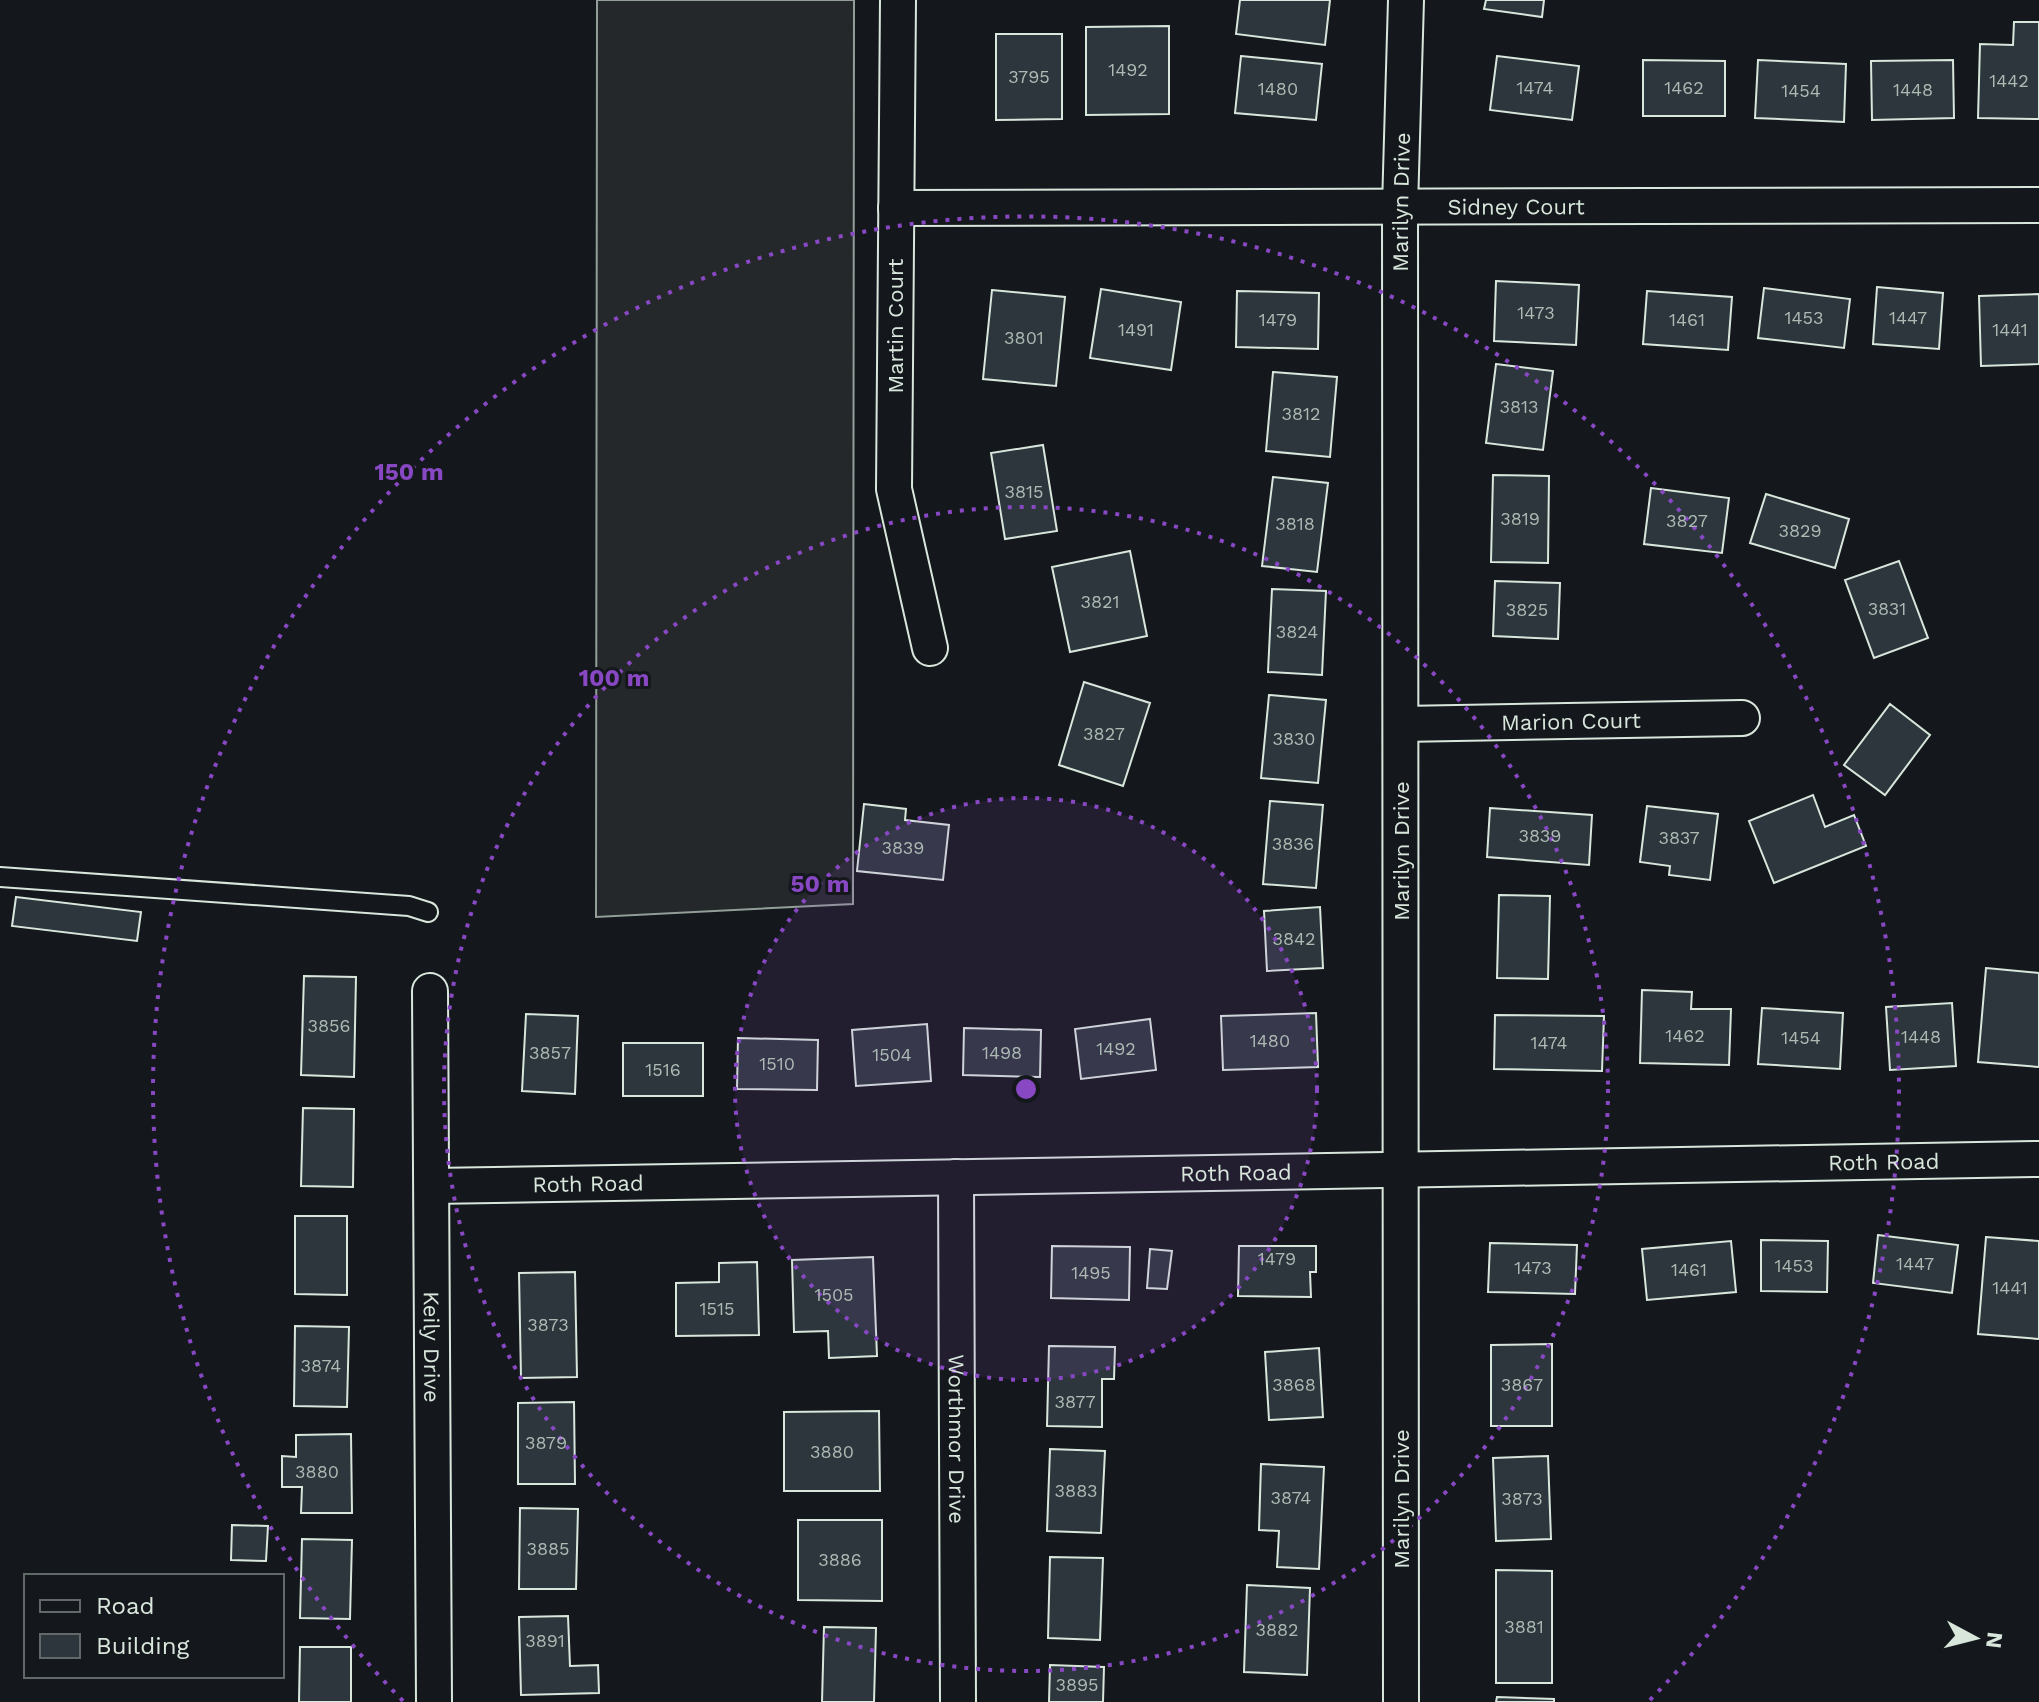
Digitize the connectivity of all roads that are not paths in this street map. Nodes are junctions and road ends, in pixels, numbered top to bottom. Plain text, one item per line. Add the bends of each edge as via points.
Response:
1 (898, 0) edge
2 (1406, 0) edge
3 (2039, 205) edge
4 (1400, 207) junction
5 (896, 208) junction
6 (930, 648) dead end
7 (1742, 718) dead end
8 (1401, 724) junction
9 (0, 877) edge
10 (428, 912) dead end
11 (430, 991) dead end
12 (2039, 1159) edge
13 (1401, 1170) junction
14 (956, 1177) junction
15 (432, 1186) junction
16 (434, 1702) edge
17 (958, 1702) edge
18 (1401, 1702) edge

1 - 5 street, Martin Court
2 - 4 street, Marilyn Drive
3 - 4 street, Sidney Court
4 - 5 street, Sidney Court
4 - 8 street, Marilyn Drive
5 - 6 street, Martin Court via 894,489
7 - 8 street, Marion Court
8 - 13 street, Marilyn Drive
9 - 10 lane via 409,906
11 - 15 street, Keily Drive
12 - 13 street, Roth Road
13 - 14 street, Roth Road
13 - 18 street, Marilyn Drive
14 - 15 street, Roth Road
14 - 17 street, Worthmor Drive
15 - 16 street, Keily Drive

